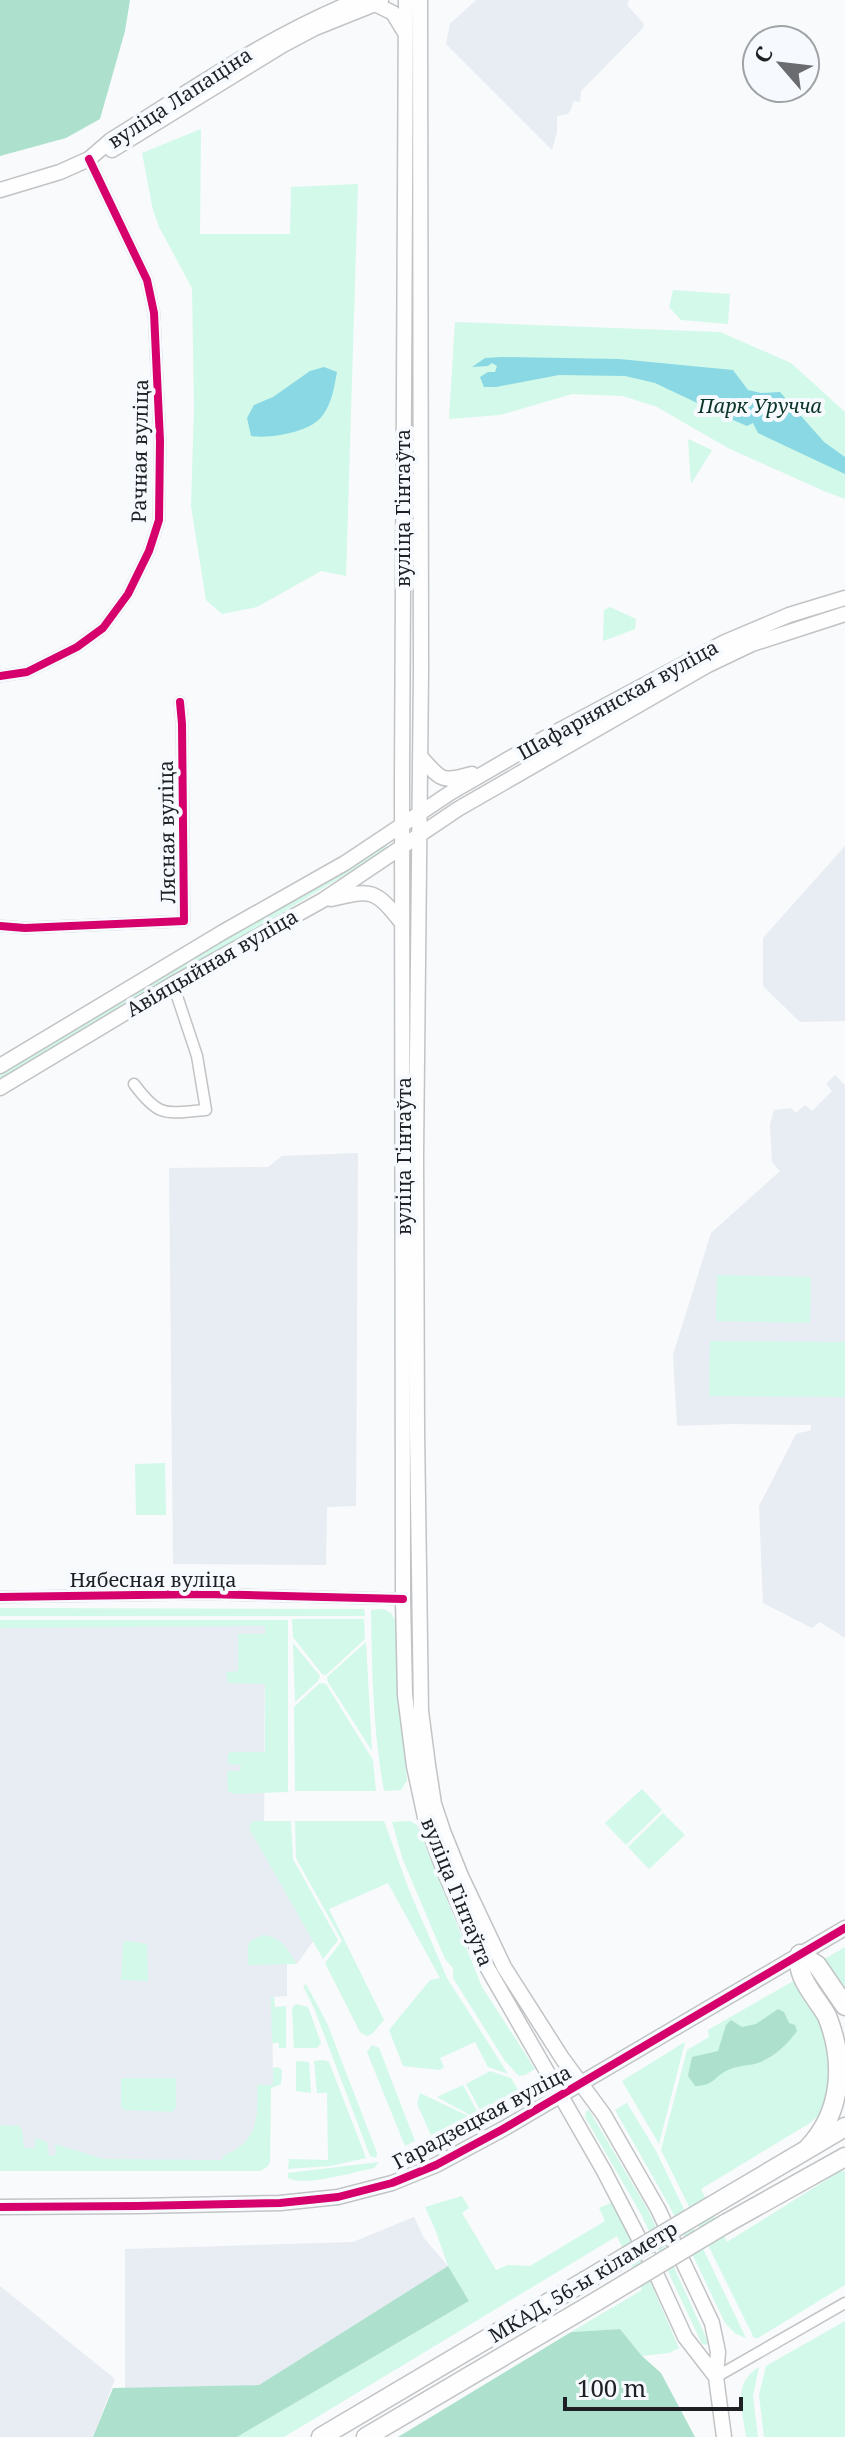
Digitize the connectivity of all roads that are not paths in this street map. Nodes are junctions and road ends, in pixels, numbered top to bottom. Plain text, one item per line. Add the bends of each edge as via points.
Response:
1 (358, 0) edge
2 (406, 0) edge
3 (420, 0) edge
4 (378, 2) edge
5 (406, 35) junction
6 (89, 159) junction
7 (0, 190) edge
8 (845, 598) edge
9 (845, 614) edge
10 (0, 676) edge
11 (180, 702) dead end
12 (420, 756) junction
13 (492, 769) junction
14 (420, 814) junction
15 (403, 826) junction
16 (420, 833) junction
17 (402, 846) junction
18 (323, 900) junction
19 (402, 923) junction
20 (1, 926) edge
21 (173, 984) junction
22 (40, 1041) junction
23 (0, 1066) edge
24 (28, 1070) junction
25 (134, 1084) dead end
26 (0, 1088) edge
27 (0, 1597) edge
28 (403, 1599) junction
29 (419, 1599) junction
30 (845, 1928) edge
31 (800, 1954) junction
32 (845, 2006) edge
33 (580, 2083) junction
34 (561, 2095) junction
35 (845, 2127) edge
36 (807, 2149) junction
37 (840, 2163) edge
38 (0, 2207) edge
39 (845, 2303) edge
40 (716, 2377) junction
41 (321, 2437) edge
42 (366, 2437) edge
43 (724, 2437) edge

1 - 6 main road, вуліца Лапаціна via 272,40
2 - 5 main road, вуліца Гінтаўта
3 - 12 main road, вуліца Гінтаўта
4 - 5 main road via 393,13
4 - 6 main road via 283,45 116,148
5 - 15 main road, вуліца Гінтаўта
6 - 7 main road, вуліца Лапаціна
6 - 10 street, Рачная вуліца via 147,280 154,313 159,520 128,594 103,628 27,672
8 - 13 main road, Шафарнянская вуліца via 789,615 702,653
9 - 16 main road, Шафарнянская вуліца via 727,655
11 - 20 street, Лясная вуліца via 184,921
12 - 13 main road via 450,780
12 - 14 main road, вуліца Гінтаўта
13 - 14 main road, Шафарнянская вуліца
14 - 15 main road, Шафарнянская вуліца
14 - 16 main road, вуліца Гінтаўта
15 - 17 main road, вуліца Гінтаўта
15 - 22 main road, Авіяцыйная вуліца
16 - 17 main road, Авіяцыйная вуліца
16 - 29 main road, вуліца Гінтаўта
17 - 18 main road, Авіяцыйная вуліца
17 - 19 main road, вуліца Гінтаўта
18 - 19 main road via 366,892 385,901
18 - 21 main road, Авіяцыйная вуліца
19 - 28 main road, вуліца Гінтаўта
21 - 24 main road, Авіяцыйная вуліца
21 - 25 street via 197,1056 206,1110 157,1110
22 - 23 main road, Авіяцыйная вуліца
22 - 24 main road via 43,1053
24 - 26 main road, Авіяцыйная вуліца
27 - 28 street, Нябесная вуліца via 206,1594
28 - 29 main road
28 - 34 main road, вуліца Гінтаўта via 405,1695 426,1822 480,1955
29 - 33 main road, вуліца Гінтаўта via 421,1711 434,1804 504,1967
30 - 31 main road, Гарадзецкая вуліца
31 - 32 highway via 817,1965
31 - 33 main road, Гарадзецкая вуліца
31 - 36 highway via 799,1970 834,2029 842,2061 836,2105
33 - 34 main road, Гарадзецкая вуліца
33 - 40 main road, вуліца Гінтаўта via 604,2115 675,2243 712,2323
34 - 38 main road, Гарадзецкая вуліца via 436,2165 338,2197 280,2203
34 - 40 main road, вуліца Гінтаўта via 648,2256 685,2337
35 - 36 highway, МКАД, 56-ы кіламетр
36 - 41 highway, МКАД, 56-ы кіламетр, bridge
37 - 42 highway, МКАД, 56-ы кіламетр, bridge via 725,2224
39 - 40 street
40 - 43 main road, вуліца Гінтаўта

